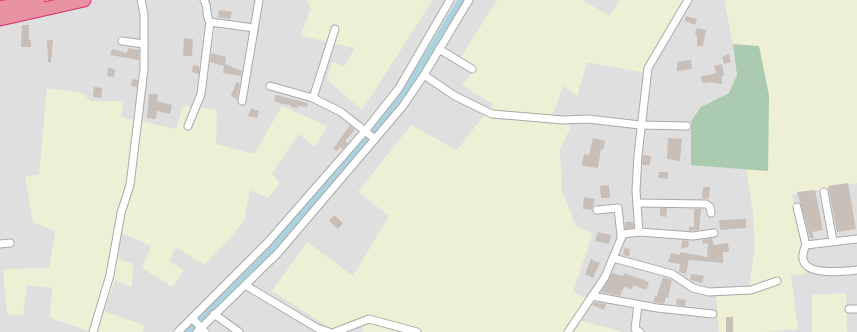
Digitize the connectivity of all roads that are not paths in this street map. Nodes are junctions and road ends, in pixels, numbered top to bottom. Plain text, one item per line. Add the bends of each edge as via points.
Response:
1 (38, 0) edge
2 (84, 0) edge
3 (141, 0) edge
4 (204, 0) edge
5 (259, 0) edge
6 (450, 0) edge
7 (469, 0) edge
8 (688, 0) edge
9 (0, 8) edge
10 (0, 19) edge
11 (210, 22) junction
12 (254, 28) junction
13 (335, 30) dead end
14 (122, 41) dead end
15 (144, 44) junction
16 (439, 49) junction
17 (472, 69) dead end
18 (424, 75) junction
19 (270, 86) dead end
20 (313, 98) junction
21 (242, 101) dead end
22 (640, 125) junction
23 (188, 126) dead end
24 (687, 126) dead end
25 (370, 135) junction
26 (824, 192) dead end
27 (637, 203) junction
28 (797, 207) dead end
29 (597, 210) dead end
30 (711, 213) dead end
31 (639, 232) junction
32 (714, 233) dead end
33 (621, 236) junction
34 (857, 239) edge
35 (833, 241) junction
36 (10, 243) dead end
37 (269, 243) junction
38 (0, 244) edge
39 (806, 244) junction
40 (277, 252) junction
41 (613, 258) junction
42 (857, 270) edge
43 (777, 281) dead end
44 (245, 285) junction
45 (592, 296) junction
46 (220, 298) junction
47 (638, 305) junction
48 (849, 309) dead end
49 (857, 309) edge
50 (214, 314) junction
51 (713, 314) dead end
52 (197, 326) edge
53 (92, 332) edge
54 (178, 332) edge
55 (239, 332) edge
56 (329, 332) edge
57 (335, 332) edge
58 (417, 332) edge
59 (568, 332) edge
60 (640, 332) edge

1 - 9 highway
2 - 10 highway
3 - 15 street via 144,14
4 - 11 street
5 - 12 street
6 - 25 street
7 - 16 street
8 - 22 street via 648,68
11 - 12 street
11 - 23 street via 201,94
12 - 21 street
13 - 20 street
14 - 15 street
15 - 53 street via 144,69 130,185 120,213 110,274
16 - 17 street
16 - 18 street
18 - 22 street via 455,96 492,114 563,120 588,119
18 - 25 street via 403,106
19 - 20 street
20 - 25 street via 329,104
22 - 24 street
22 - 27 street
25 - 37 street
25 - 40 street
26 - 35 street
27 - 30 street via 706,204 709,205
27 - 31 street
28 - 39 street
29 - 33 street via 618,208
31 - 32 street via 693,236
31 - 33 street
33 - 41 street
34 - 35 street
35 - 39 street
36 - 38 street
37 - 40 street
37 - 46 street
39 - 42 street via 803,259 808,268 828,272
40 - 44 street
41 - 43 street via 672,274 693,288 708,292 751,290
41 - 45 street via 605,277
44 - 46 street
44 - 56 street via 317,328
45 - 47 street
45 - 59 street
46 - 50 street
46 - 52 street
47 - 51 street
47 - 60 street via 635,329
48 - 49 street
50 - 52 street
50 - 55 street
52 - 54 street
57 - 58 street via 369,319

